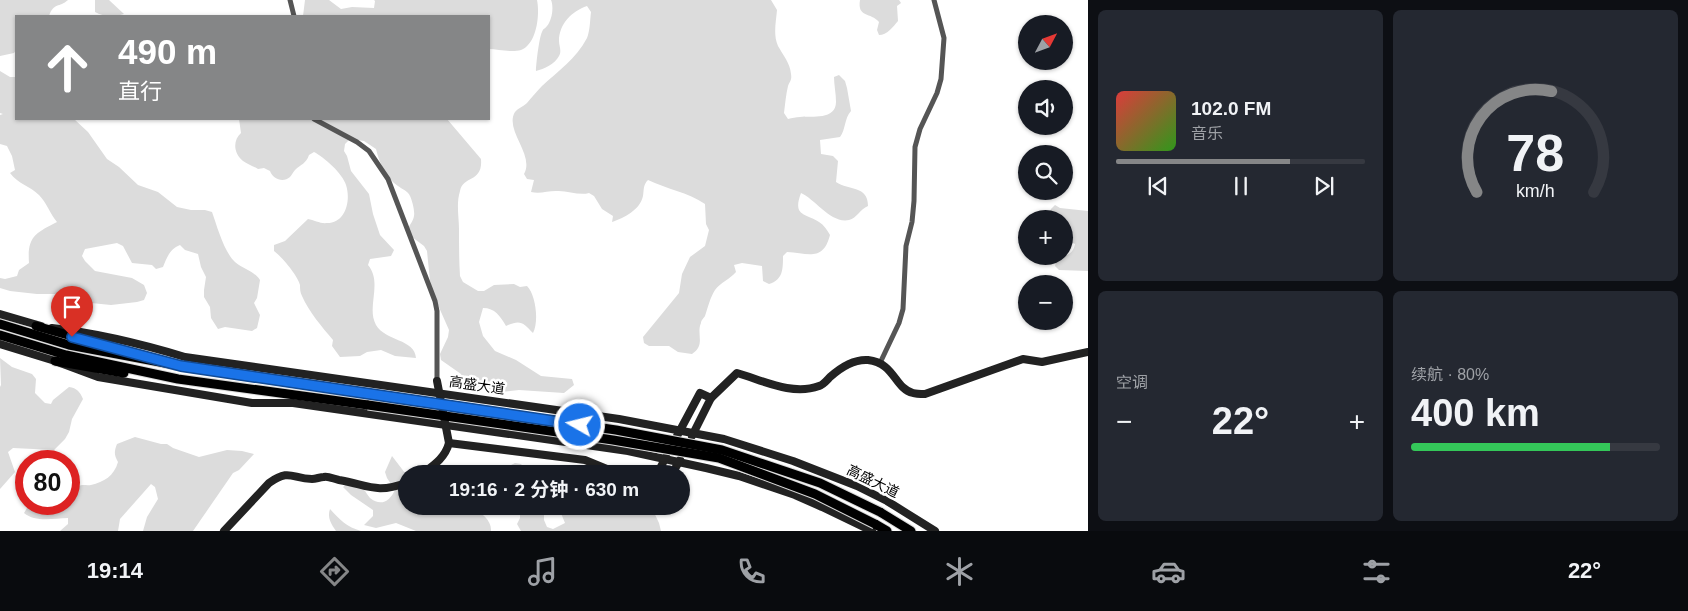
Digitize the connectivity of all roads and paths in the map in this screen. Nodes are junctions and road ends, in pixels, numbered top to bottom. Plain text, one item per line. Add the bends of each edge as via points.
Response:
1 (290, 0) edge
2 (934, 0) edge
3 (294, 15) edge
4 (316, 120) edge
5 (0, 314) edge
6 (0, 324) edge
7 (36, 326) junction
8 (0, 335) edge
9 (0, 344) edge
10 (1088, 352) edge
11 (56, 361) junction
12 (880, 363) junction
13 (181, 366) junction
14 (178, 379) junction
15 (437, 381) joint
16 (711, 398) junction
17 (680, 431) junction
18 (693, 434) junction
19 (449, 443) junction
20 (664, 460) junction
21 (678, 463) junction
22 (434, 465) edge
23 (597, 465) edge
24 (662, 465) edge
25 (398, 486) edge
26 (896, 521) junction
27 (873, 527) edge
28 (224, 531) edge
29 (887, 531) edge
30 (911, 531) edge
31 (916, 531) edge
32 (935, 531) edge

1 - 3 street
2 - 12 street via 944,38 941,80 915,147 914,201 906,246 903,310
4 - 15 street via 363,146 388,179 435,301
5 - 7 main road, 高盛大道
6 - 13 highway, 高盛大道 via 69,345
7 - 13 highway
7 - 17 main road, 高盛大道 via 72,330 186,357 619,419
8 - 14 highway via 66,355
9 - 11 main road
10 - 12 main road via 1042,362 1023,359 925,394 913,393 904,387
11 - 14 highway
11 - 20 main road via 98,377 252,403 293,403 628,451
12 - 16 main road via 866,360 851,363 838,369 820,386 809,388 788,388 737,372
13 - 26 highway, 高盛大道, bridge via 616,430 722,450 820,483
14 - 27 highway, bridge via 719,458 815,494
15 - 19 main road, bridge
16 - 17 main road via 700,393
16 - 18 main road
17 - 18 main road, 高盛大道
17 - 20 main road
18 - 21 main road
18 - 32 main road, 高盛大道 via 793,460 864,490
19 - 22 main road via 447,451
19 - 23 main road via 585,460
20 - 21 main road
20 - 24 main road
21 - 27 main road via 765,484
25 - 28 main road via 372,489 354,482 324,477 313,480 288,474 269,483
26 - 30 highway, 高盛大道
26 - 31 highway
27 - 29 highway

